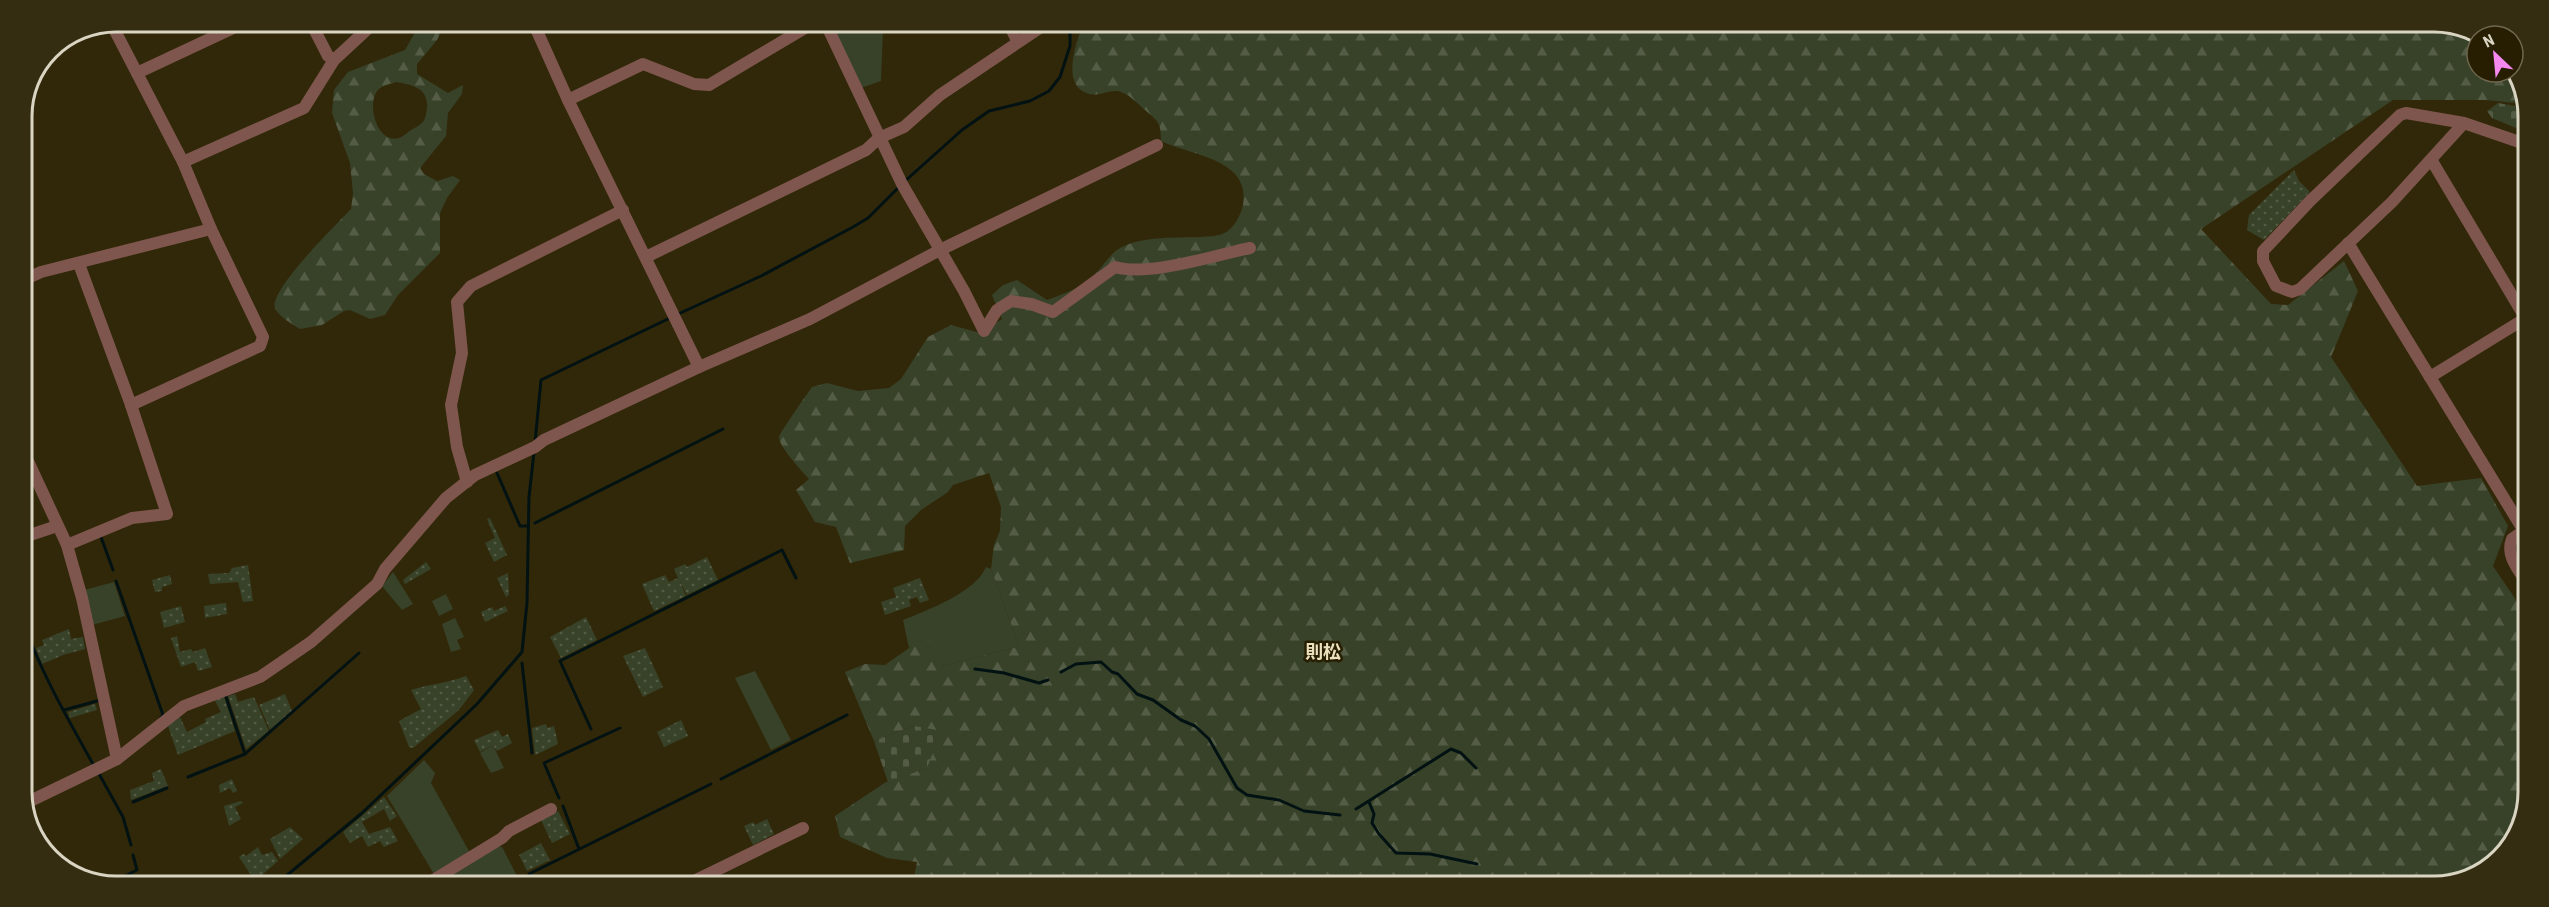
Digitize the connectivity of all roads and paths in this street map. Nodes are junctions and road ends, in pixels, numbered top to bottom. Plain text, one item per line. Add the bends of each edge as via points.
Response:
1 (116, 32) edge
2 (225, 32) edge
3 (316, 32) edge
4 (364, 32) edge
5 (537, 32) edge
6 (798, 32) edge
7 (830, 32) edge
8 (1013, 32) edge
9 (1033, 32) edge
10 (1018, 42) junction
11 (334, 60) junction
12 (137, 73) junction
13 (568, 100) junction
14 (2464, 123) junction
15 (879, 138) junction
16 (2517, 141) edge
17 (1157, 145) dead end
18 (2432, 161) junction
19 (183, 162) junction
20 (623, 210) junction
21 (211, 229) junction
22 (2348, 243) junction
23 (1250, 248) dead end
24 (940, 250) junction
25 (646, 257) junction
26 (79, 264) junction
27 (32, 276) edge
28 (2517, 303) edge
29 (2517, 323) edge
30 (699, 367) junction
31 (2430, 377) junction
32 (131, 405) junction
33 (32, 470) edge
34 (467, 482) junction
35 (2518, 521) edge
36 (57, 526) junction
37 (32, 534) edge
38 (2518, 535) edge
39 (67, 545) junction
40 (2518, 569) edge
41 (117, 759) junction
42 (32, 800) edge
43 (551, 808) dead end
44 (803, 828) dead end
45 (440, 876) edge
46 (704, 876) edge

1 - 12 street
2 - 12 street
3 - 11 street
4 - 11 street
5 - 13 street
6 - 13 street via 709,85 694,84 644,64
7 - 15 street
8 - 10 street
9 - 10 street
10 - 15 street via 940,95 904,127
11 - 19 street via 304,108
12 - 19 street
13 - 20 street
14 - 16 street
14 - 18 street
14 - 22 street via 2400,115 2264,248 2263,261 2276,286 2297,292
15 - 24 street
15 - 25 street via 857,154
17 - 24 street
18 - 22 street
18 - 28 street
19 - 21 street
20 - 25 street
20 - 34 street via 471,286 458,302 462,352 450,405
21 - 26 street
21 - 32 street via 261,332 262,344
22 - 31 street
23 - 24 street via 1154,268 1115,267 1053,312 1011,301 997,310 984,331
24 - 30 street via 810,319
25 - 30 street
26 - 27 street
26 - 32 street
29 - 31 street
30 - 34 street via 544,440
31 - 35 street
32 - 39 street via 167,514 132,518
33 - 36 street
34 - 41 street via 438,504 377,584 311,642 260,677 184,706
36 - 37 street
36 - 39 street
38 - 40 street via 2512,539 2510,549
39 - 41 street
41 - 42 street
43 - 45 street
44 - 46 street

